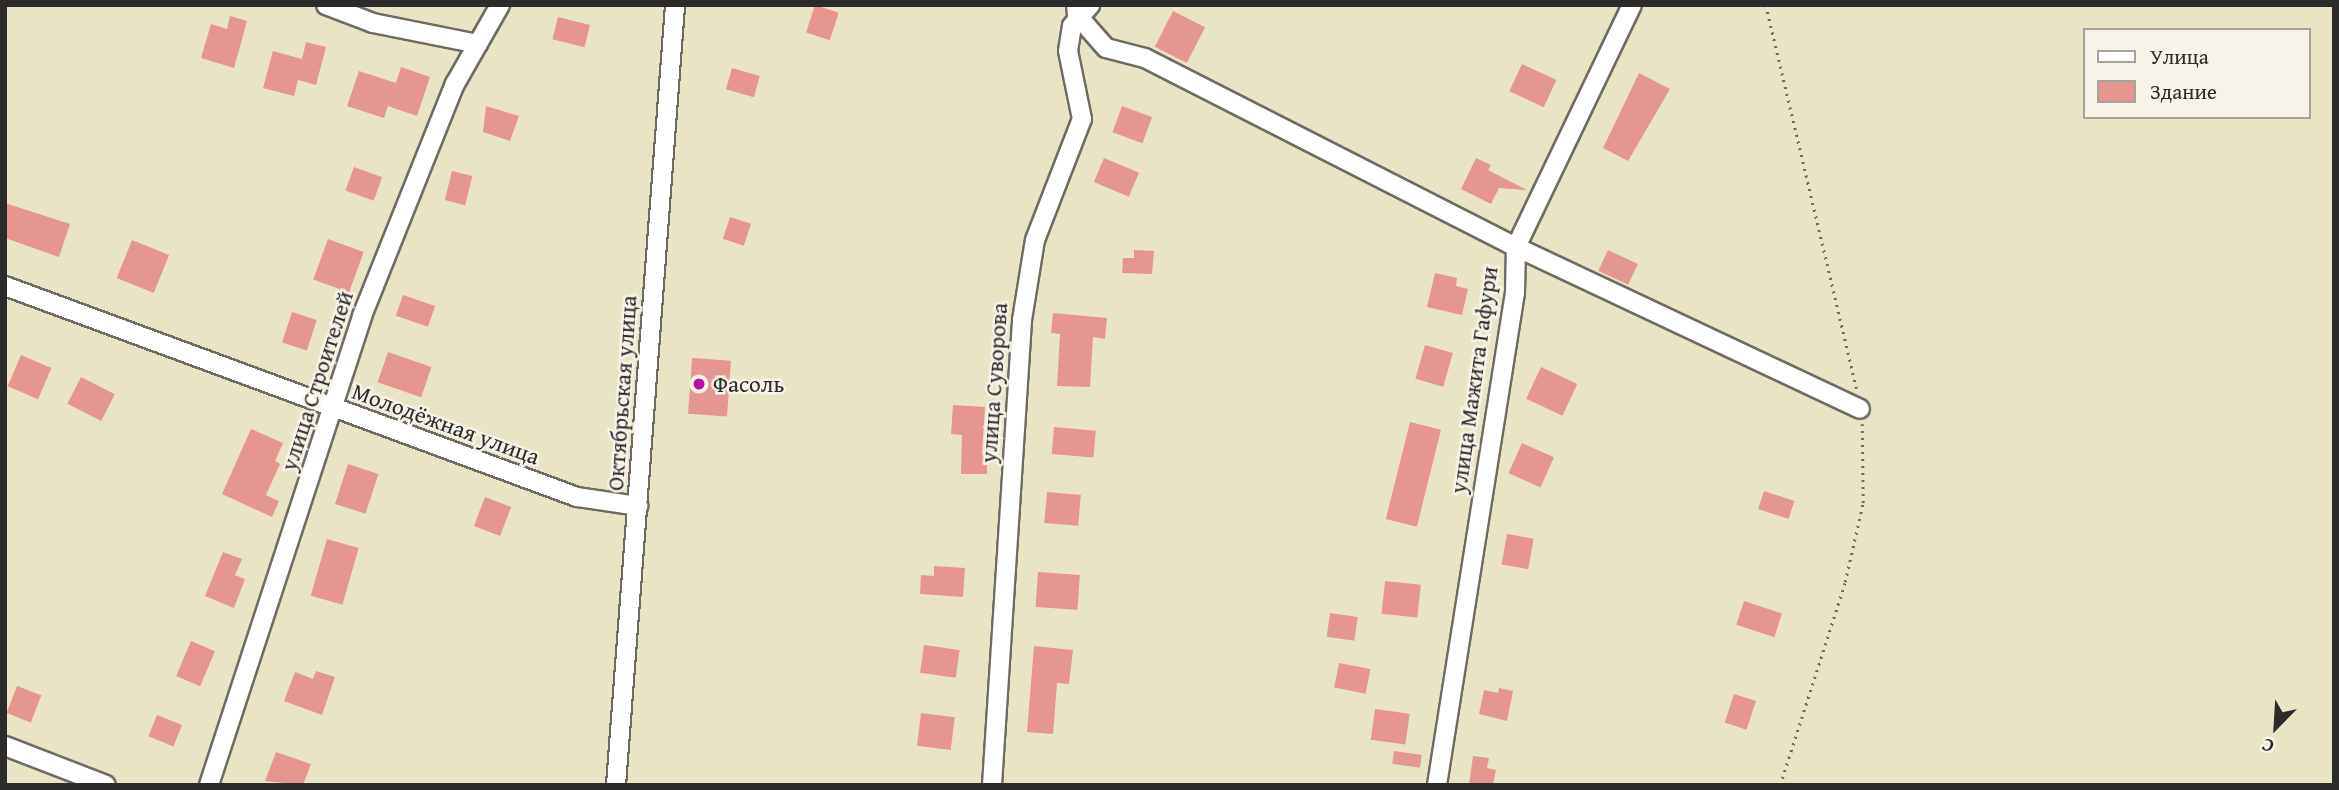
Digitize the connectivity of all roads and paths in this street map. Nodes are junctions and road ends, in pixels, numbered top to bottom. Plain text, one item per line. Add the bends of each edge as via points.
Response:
1 (326, 5) edge
2 (500, 5) edge
3 (675, 5) edge
4 (1632, 5) edge
5 (1081, 8) edge
6 (478, 44) junction
7 (1516, 247) junction
8 (5, 286) edge
9 (333, 409) junction
10 (1860, 409) dead end
11 (638, 506) junction
12 (5, 746) edge
13 (106, 785) edge
14 (209, 785) edge
15 (616, 785) edge
16 (992, 785) edge
17 (1437, 785) edge

1 - 6 street via 373,23
2 - 6 street, улица Строителей
3 - 11 street, Октябрьская улица
4 - 7 street, улица Мажита Гафури
5 - 7 street via 1106,48 1145,58
5 - 16 street, улица Суворова via 1068,51 1082,119 1035,240 1022,320
6 - 9 street, улица Строителей via 455,84 362,316
7 - 10 street
7 - 17 street, улица Мажита Гафури via 1515,293
8 - 9 street, Молодёжная улица
9 - 11 street, Молодёжная улица via 577,497
9 - 14 street, улица Строителей
11 - 15 street, Октябрьская улица
12 - 13 street

